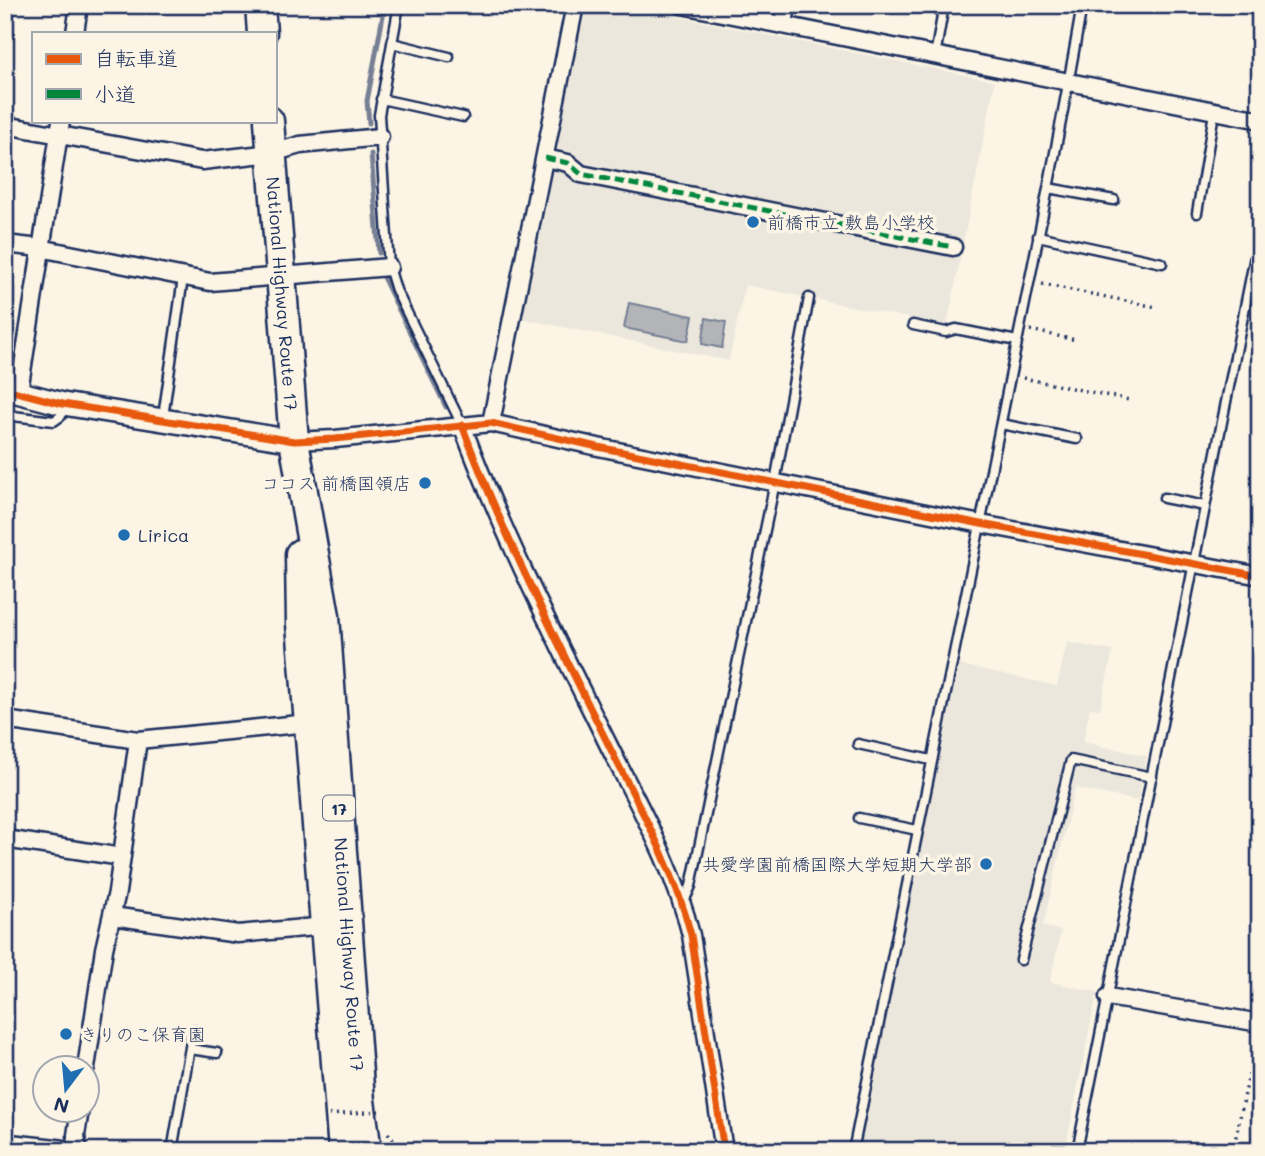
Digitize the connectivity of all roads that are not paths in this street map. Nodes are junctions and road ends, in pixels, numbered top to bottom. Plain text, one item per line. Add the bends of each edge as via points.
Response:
1 (79, 5) edge
2 (260, 5) edge
3 (399, 5) edge
4 (575, 5) edge
5 (682, 5) edge
6 (788, 5) edge
7 (944, 5) edge
8 (1082, 5) edge
9 (784, 25) junction
10 (75, 32) edge
11 (262, 32) edge
12 (391, 43) junction
13 (935, 56) junction
14 (449, 57) dead end
15 (1069, 83) junction
16 (381, 99) junction
17 (1214, 113) junction
18 (463, 117) dead end
19 (1260, 120) edge
20 (269, 122) edge
21 (5, 125) edge
22 (60, 127) edge
23 (380, 137) junction
24 (272, 153) junction
25 (545, 159) junction
26 (1048, 187) junction
27 (1114, 200) dead end
28 (1197, 213) dead end
29 (1260, 232) edge
30 (1038, 236) junction
31 (5, 244) edge
32 (40, 247) junction
33 (953, 247) dead end
34 (1162, 263) dead end
35 (390, 267) junction
36 (283, 276) junction
37 (183, 278) junction
38 (809, 298) dead end
39 (913, 325) dead end
40 (1017, 341) junction
41 (12, 390) edge
42 (63, 404) junction
43 (5, 415) edge
44 (162, 421) junction
45 (491, 423) junction
46 (1001, 424) junction
47 (462, 425) junction
48 (1077, 439) dead end
49 (297, 454) junction
50 (775, 482) junction
51 (1164, 498) dead end
52 (1205, 506) junction
53 (981, 524) junction
54 (1194, 564) junction
55 (1260, 576) edge
56 (5, 720) edge
57 (309, 723) junction
58 (138, 740) junction
59 (858, 744) dead end
60 (931, 760) junction
61 (1152, 777) junction
62 (859, 818) dead end
63 (917, 830) junction
64 (5, 839) edge
65 (122, 857) junction
66 (683, 904) junction
67 (112, 916) junction
68 (326, 926) junction
69 (1021, 960) dead end
70 (1108, 997) junction
71 (1260, 1024) edge
72 (192, 1030) dead end
73 (190, 1049) junction
74 (217, 1053) dead end
75 (88, 1054) edge
76 (78, 1124) edge
77 (5, 1145) edge
78 (61, 1151) edge
79 (78, 1151) edge
80 (172, 1151) edge
81 (343, 1151) edge
82 (366, 1151) edge
83 (724, 1151) edge
84 (853, 1151) edge
85 (1077, 1151) edge

1 - 10 street
2 - 11 highway
3 - 12 lane
4 - 25 street
5 - 9 street
6 - 9 street
7 - 13 lane
8 - 15 lane
9 - 13 street
12 - 14 lane
12 - 16 lane
13 - 15 street
15 - 17 street
15 - 26 lane
16 - 18 lane
16 - 23 lane
17 - 19 street
17 - 28 lane
20 - 24 highway, National Highway Route 17 / 17
21 - 22 street
22 - 24 street via 202,161
22 - 32 street
23 - 24 street via 300,145
23 - 35 lane
24 - 36 highway, National Highway Route 17 / 17
25 - 33 street via 568,163 580,174
25 - 45 street
26 - 27 lane
26 - 30 lane
29 - 52 lane
30 - 34 lane
30 - 40 lane
31 - 32 street
32 - 37 street
32 - 41 street
35 - 36 street
35 - 47 lane via 396,290
36 - 37 street via 217,282
36 - 49 highway, National Highway Route 17 / 17
37 - 44 lane
38 - 50 lane
39 - 40 lane
40 - 46 lane
41 - 42 street
42 - 43 lane via 61,416 54,421
42 - 44 street
44 - 49 street
45 - 47 street
45 - 50 street
46 - 48 lane
46 - 53 lane
47 - 49 street via 335,439
47 - 66 street via 546,618
49 - 57 highway, National Highway Route 17 / 17
49 - 82 highway, National Highway Route 17 / 17 via 325,616
50 - 53 street
50 - 66 lane via 691,886
51 - 52 lane
52 - 54 lane
53 - 54 street
53 - 60 lane
54 - 55 street
54 - 61 lane
56 - 58 street
57 - 58 street
57 - 68 highway, National Highway Route 17 / 17
58 - 65 street
59 - 60 lane
60 - 63 lane
61 - 69 lane via 1071,760
61 - 70 lane
62 - 63 lane
63 - 84 lane
64 - 65 street
65 - 67 street
66 - 83 street
67 - 68 street via 238,934
67 - 75 street
68 - 81 highway, National Highway Route 17 / 17
70 - 71 street
70 - 85 lane
72 - 73 lane
73 - 74 lane
73 - 80 lane
76 - 79 street
77 - 78 street

